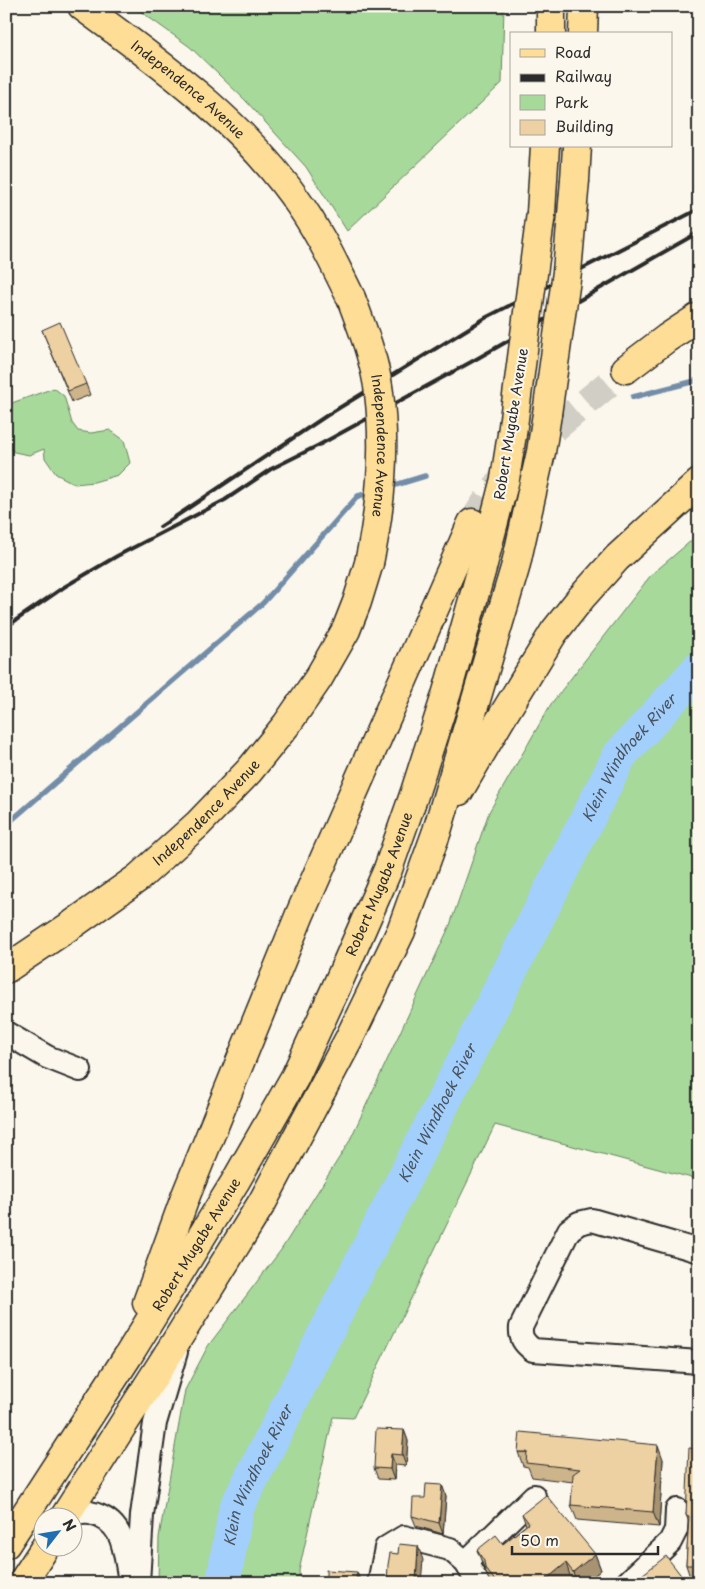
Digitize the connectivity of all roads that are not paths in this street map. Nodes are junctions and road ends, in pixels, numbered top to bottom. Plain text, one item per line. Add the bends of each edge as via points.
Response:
1 (82, 6) edge
2 (551, 6) edge
3 (584, 6) edge
4 (550, 32) edge
5 (583, 32) edge
6 (545, 148) edge
7 (577, 148) edge
8 (699, 317) edge
9 (626, 369) tunnel mouth
10 (699, 483) edge
11 (472, 523) tunnel mouth
12 (436, 831) junction
13 (6, 969) edge
14 (6, 1034) edge
15 (80, 1070) dead end
16 (699, 1251) edge
17 (181, 1335) junction
18 (128, 1356) junction
19 (699, 1362) edge
20 (534, 1496) dead end
21 (72, 1506) edge
22 (678, 1510) dead end
23 (82, 1514) edge
24 (6, 1544) edge
25 (40, 1556) edge
26 (466, 1563) junction
27 (22, 1583) edge
28 (130, 1583) edge
29 (138, 1583) edge
30 (379, 1583) edge
31 (478, 1583) edge
32 (627, 1583) edge

1 - 13 main road, Independence Avenue, bridge via 172,73 217,112 252,146 302,208 330,255 350,298 374,368 379,392 382,486 369,563 346,630 287,724 198,824 138,878
2 - 4 main road
3 - 5 main road
6 - 18 main road, Robert Mugabe Avenue, bridge via 541,213 505,479 447,692 414,795 388,869 295,1077
7 - 12 main road, bridge via 567,272 542,452 515,568
8 - 9 main road
10 - 12 main road via 617,558 554,632
11 - 18 main road via 300,914 186,1195
12 - 17 main road via 401,931 349,1039 263,1201
14 - 15 lane
16 - 19 lane via 592,1220 578,1223 569,1230 521,1326 520,1336 533,1350
17 - 21 main road
17 - 29 lane via 155,1423 142,1515
18 - 24 main road, Robert Mugabe Avenue
20 - 26 lane
22 - 32 lane via 676,1530 670,1542
23 - 28 lane via 90,1513 112,1523 122,1538
25 - 27 main road
26 - 30 lane via 450,1549 404,1537 386,1548
26 - 31 lane

